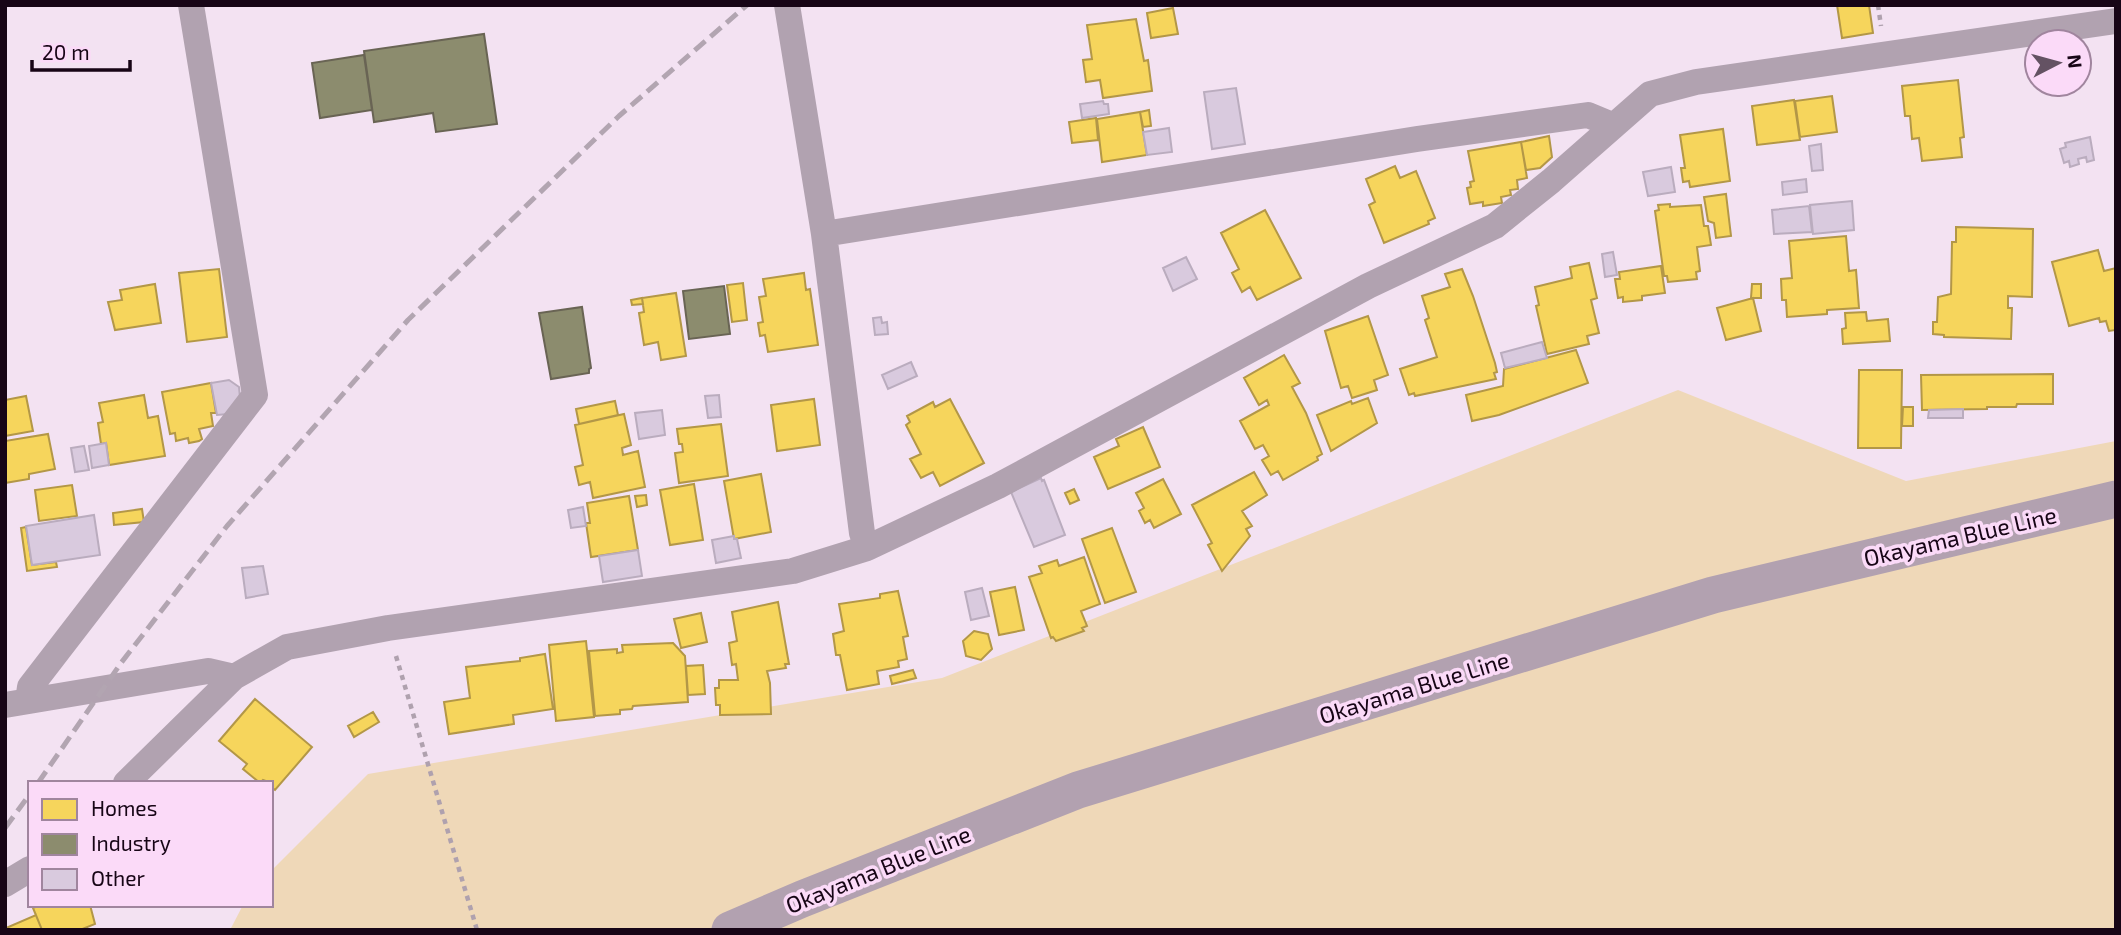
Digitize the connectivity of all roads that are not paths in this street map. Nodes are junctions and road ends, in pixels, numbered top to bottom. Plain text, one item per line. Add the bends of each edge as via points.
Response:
1 (191, 5) edge
2 (787, 5) edge
3 (2116, 21) edge
4 (1612, 125) junction
5 (824, 234) junction
6 (2116, 499) edge
7 (867, 548) junction
8 (234, 677) junction
9 (17, 703) edge
10 (128, 781) edge
11 (28, 870) edge
12 (5, 884) edge
13 (730, 930) edge

1 - 9 street via 255,395
2 - 5 street
3 - 4 street via 1696,82 1650,94
4 - 5 street via 1588,115
4 - 7 street via 1495,226 1368,286 999,486
5 - 7 street
6 - 13 main road, Okayama Blue Line via 1713,594 1078,790
7 - 8 street via 793,571 388,628 287,647
8 - 9 street via 208,671
8 - 10 street
11 - 12 street

